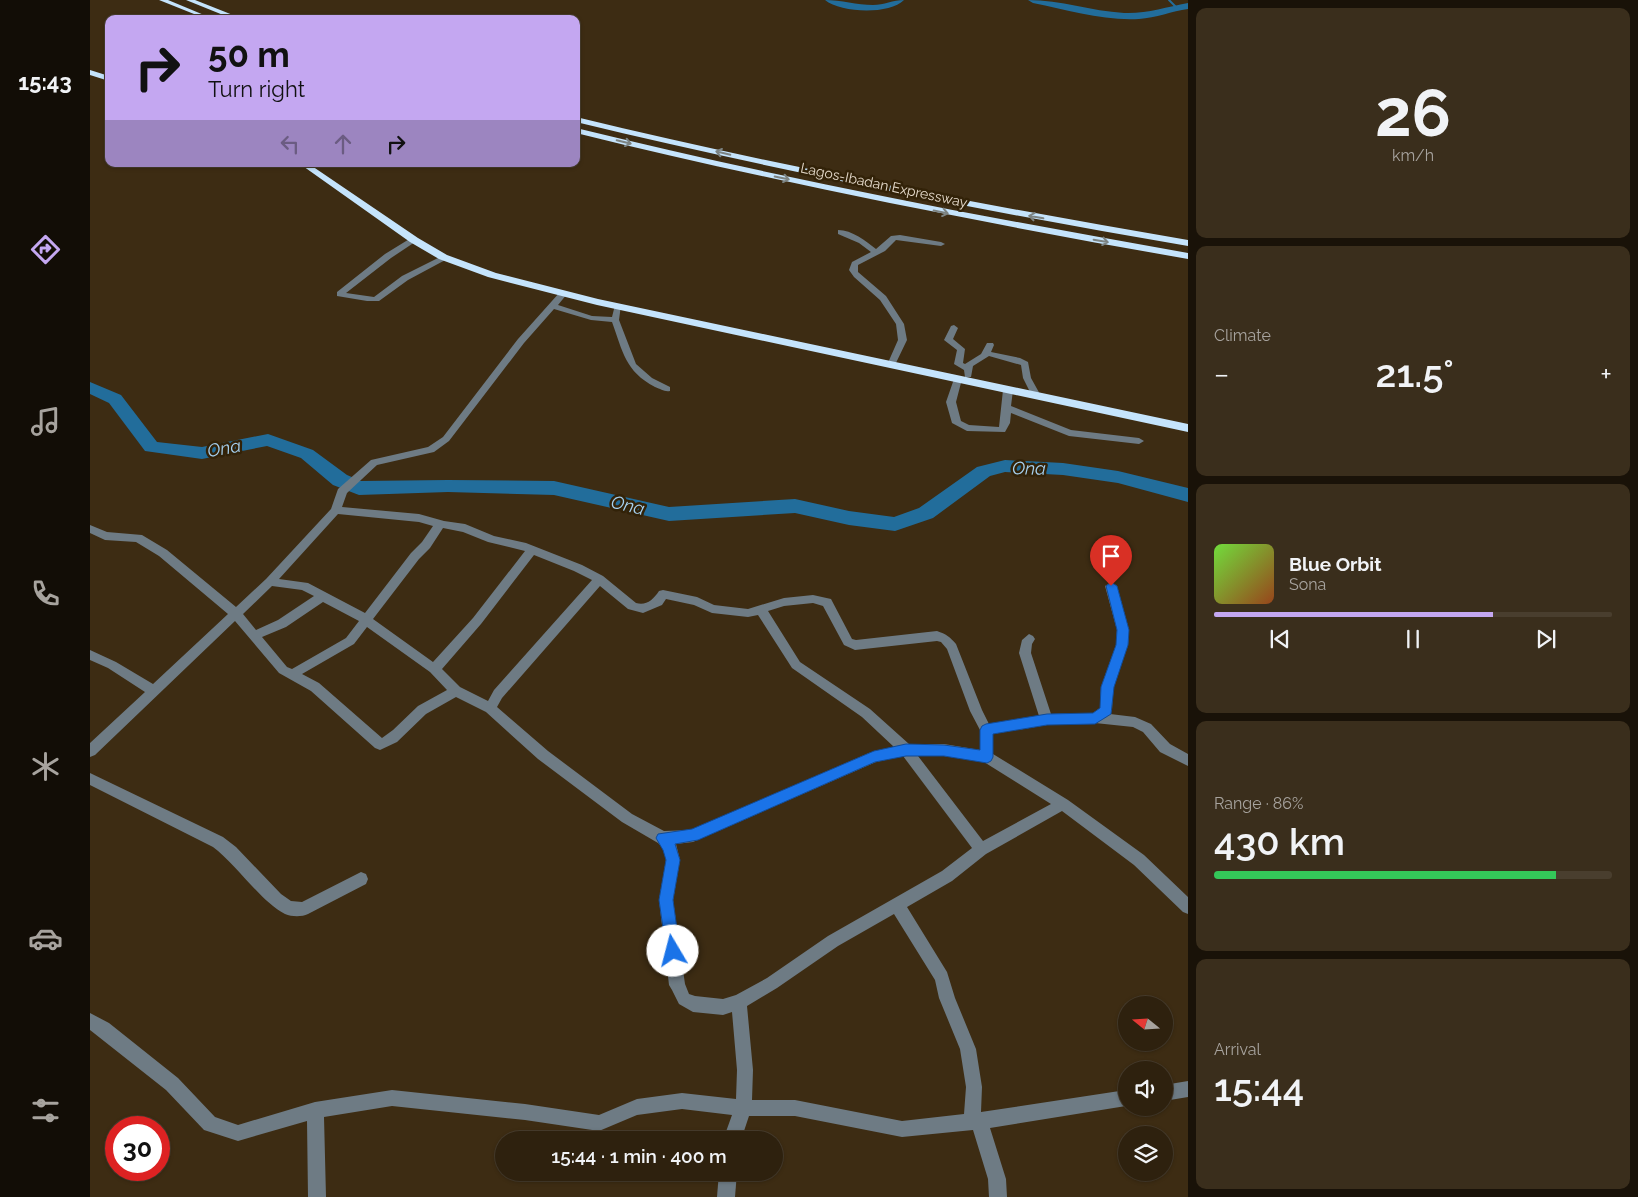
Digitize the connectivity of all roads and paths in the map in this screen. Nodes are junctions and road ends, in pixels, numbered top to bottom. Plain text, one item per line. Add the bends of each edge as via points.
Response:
1 (162, 0) edge
2 (189, 0) edge
3 (200, 15) edge
4 (229, 15) edge
5 (90, 72) edge
6 (105, 78) edge
7 (580, 120) edge
8 (580, 131) edge
9 (308, 167) edge
10 (841, 232) dead end
11 (414, 240) junction
12 (1188, 243) edge
13 (941, 244) dead end
14 (875, 252) junction
15 (1188, 256) edge
16 (445, 258) junction
17 (564, 294) junction
18 (552, 306) junction
19 (618, 306) junction
20 (615, 320) junction
21 (954, 328) dead end
22 (891, 366) junction
23 (968, 369) junction
24 (963, 380) junction
25 (667, 389) dead end
26 (1008, 390) junction
27 (1036, 396) junction
28 (1005, 408) junction
29 (1188, 428) edge
30 (1139, 441) dead end
31 (336, 510) junction
32 (440, 524) junction
33 (90, 529) edge
34 (532, 550) junction
35 (599, 579) junction
36 (270, 582) junction
37 (1111, 586) dead end
38 (323, 596) junction
39 (760, 609) junction
40 (236, 614) junction
41 (366, 619) junction
42 (254, 635) junction
43 (1029, 638) dead end
44 (90, 655) edge
45 (434, 669) junction
46 (291, 675) junction
47 (153, 691) junction
48 (456, 691) junction
49 (490, 708) junction
50 (1095, 718) junction
51 (1047, 720) junction
52 (986, 730) junction
53 (906, 750) junction
54 (90, 751) edge
55 (987, 757) junction
56 (1188, 760) edge
57 (90, 779) edge
58 (1063, 804) junction
59 (663, 838) junction
60 (981, 849) junction
61 (360, 878) dead end
62 (897, 905) junction
63 (1188, 907) edge
64 (738, 1002) junction
65 (90, 1021) edge
66 (1188, 1089) edge
67 (1173, 1092) edge
68 (1118, 1099) edge
69 (743, 1108) junction
70 (315, 1110) junction
71 (975, 1121) junction
72 (733, 1131) edge
73 (727, 1181) edge
74 (317, 1197) edge
75 (726, 1197) edge
76 (998, 1197) edge

1 - 3 highway
2 - 4 highway
5 - 6 highway
12 -> 7 highway, Lagos-Ibadan Expressway via 898,191
8 -> 15 highway, Lagos-Ibadan Expressway via 946,213
9 - 11 highway
10 - 14 street via 862,241
11 - 16 highway
11 - 16 street via 340,294 376,299 405,278
13 - 14 street via 900,236
14 - 22 street via 855,264 853,270 884,301 899,324 903,338
16 - 17 highway via 492,276
17 - 18 street
17 - 19 highway
18 - 20 street via 591,318
18 - 31 street via 446,439 431,450 374,462 342,491
19 - 20 street
19 - 22 highway
20 - 25 street via 632,365
21 - 23 street via 948,340 961,349 958,364
22 - 24 highway
23 - 24 street
23 - 27 street via 988,349 1026,364 1027,378
24 - 26 highway
24 - 28 street via 951,402 957,423 967,428 1002,430
26 - 27 highway
26 - 28 street
27 - 29 highway
28 - 30 street via 1069,432
31 - 32 street via 419,518
31 - 36 street
32 - 34 street via 465,528
32 - 41 street
33 - 40 street via 105,536 138,538 184,569
34 - 35 street
34 - 45 street via 477,621
35 - 39 street via 632,606 643,609 658,602 663,594 697,601 712,609 748,613
35 - 49 street via 498,694
36 - 38 street via 304,586
36 - 40 street
37 - 50 street via 1123,630 1122,645 1107,687 1106,710
38 - 41 street
38 - 42 street via 296,616 269,631
39 - 52 street via 784,602 827,602 848,642 855,645 937,636 945,639 952,647
39 - 53 street via 796,665 866,713
40 - 42 street
40 - 47 street
41 - 45 street
41 - 46 street via 350,641
42 - 46 street
43 - 51 street via 1025,653
44 - 47 street
45 - 48 street
46 - 48 street via 315,687 380,744 398,734 420,711
47 - 54 street
48 - 49 street
49 - 59 street via 543,755 627,818
50 - 51 street
50 - 56 street via 1135,722 1147,728 1165,748
51 - 52 street
52 - 55 street
53 - 55 street via 944,750
53 - 59 street via 874,757 693,836
53 - 60 street
55 - 58 street
57 - 61 street via 218,842 289,908 303,909
58 - 60 street
58 - 63 street via 1139,860
59 - 64 street via 670,846 673,860 666,900 677,985 684,999 693,1004 723,1007
60 - 62 street via 946,876
62 - 64 street
62 - 71 street via 942,977 947,998 968,1048
64 - 69 street
65 - 70 street via 172,1084 210,1124 238,1133
66 - 67 street
68 - 71 street
69 - 70 street via 682,1101 637,1107 599,1123 392,1098
69 - 71 street via 795,1108 902,1129
69 - 72 street
70 - 74 street
71 - 76 street via 997,1179
73 - 75 street

